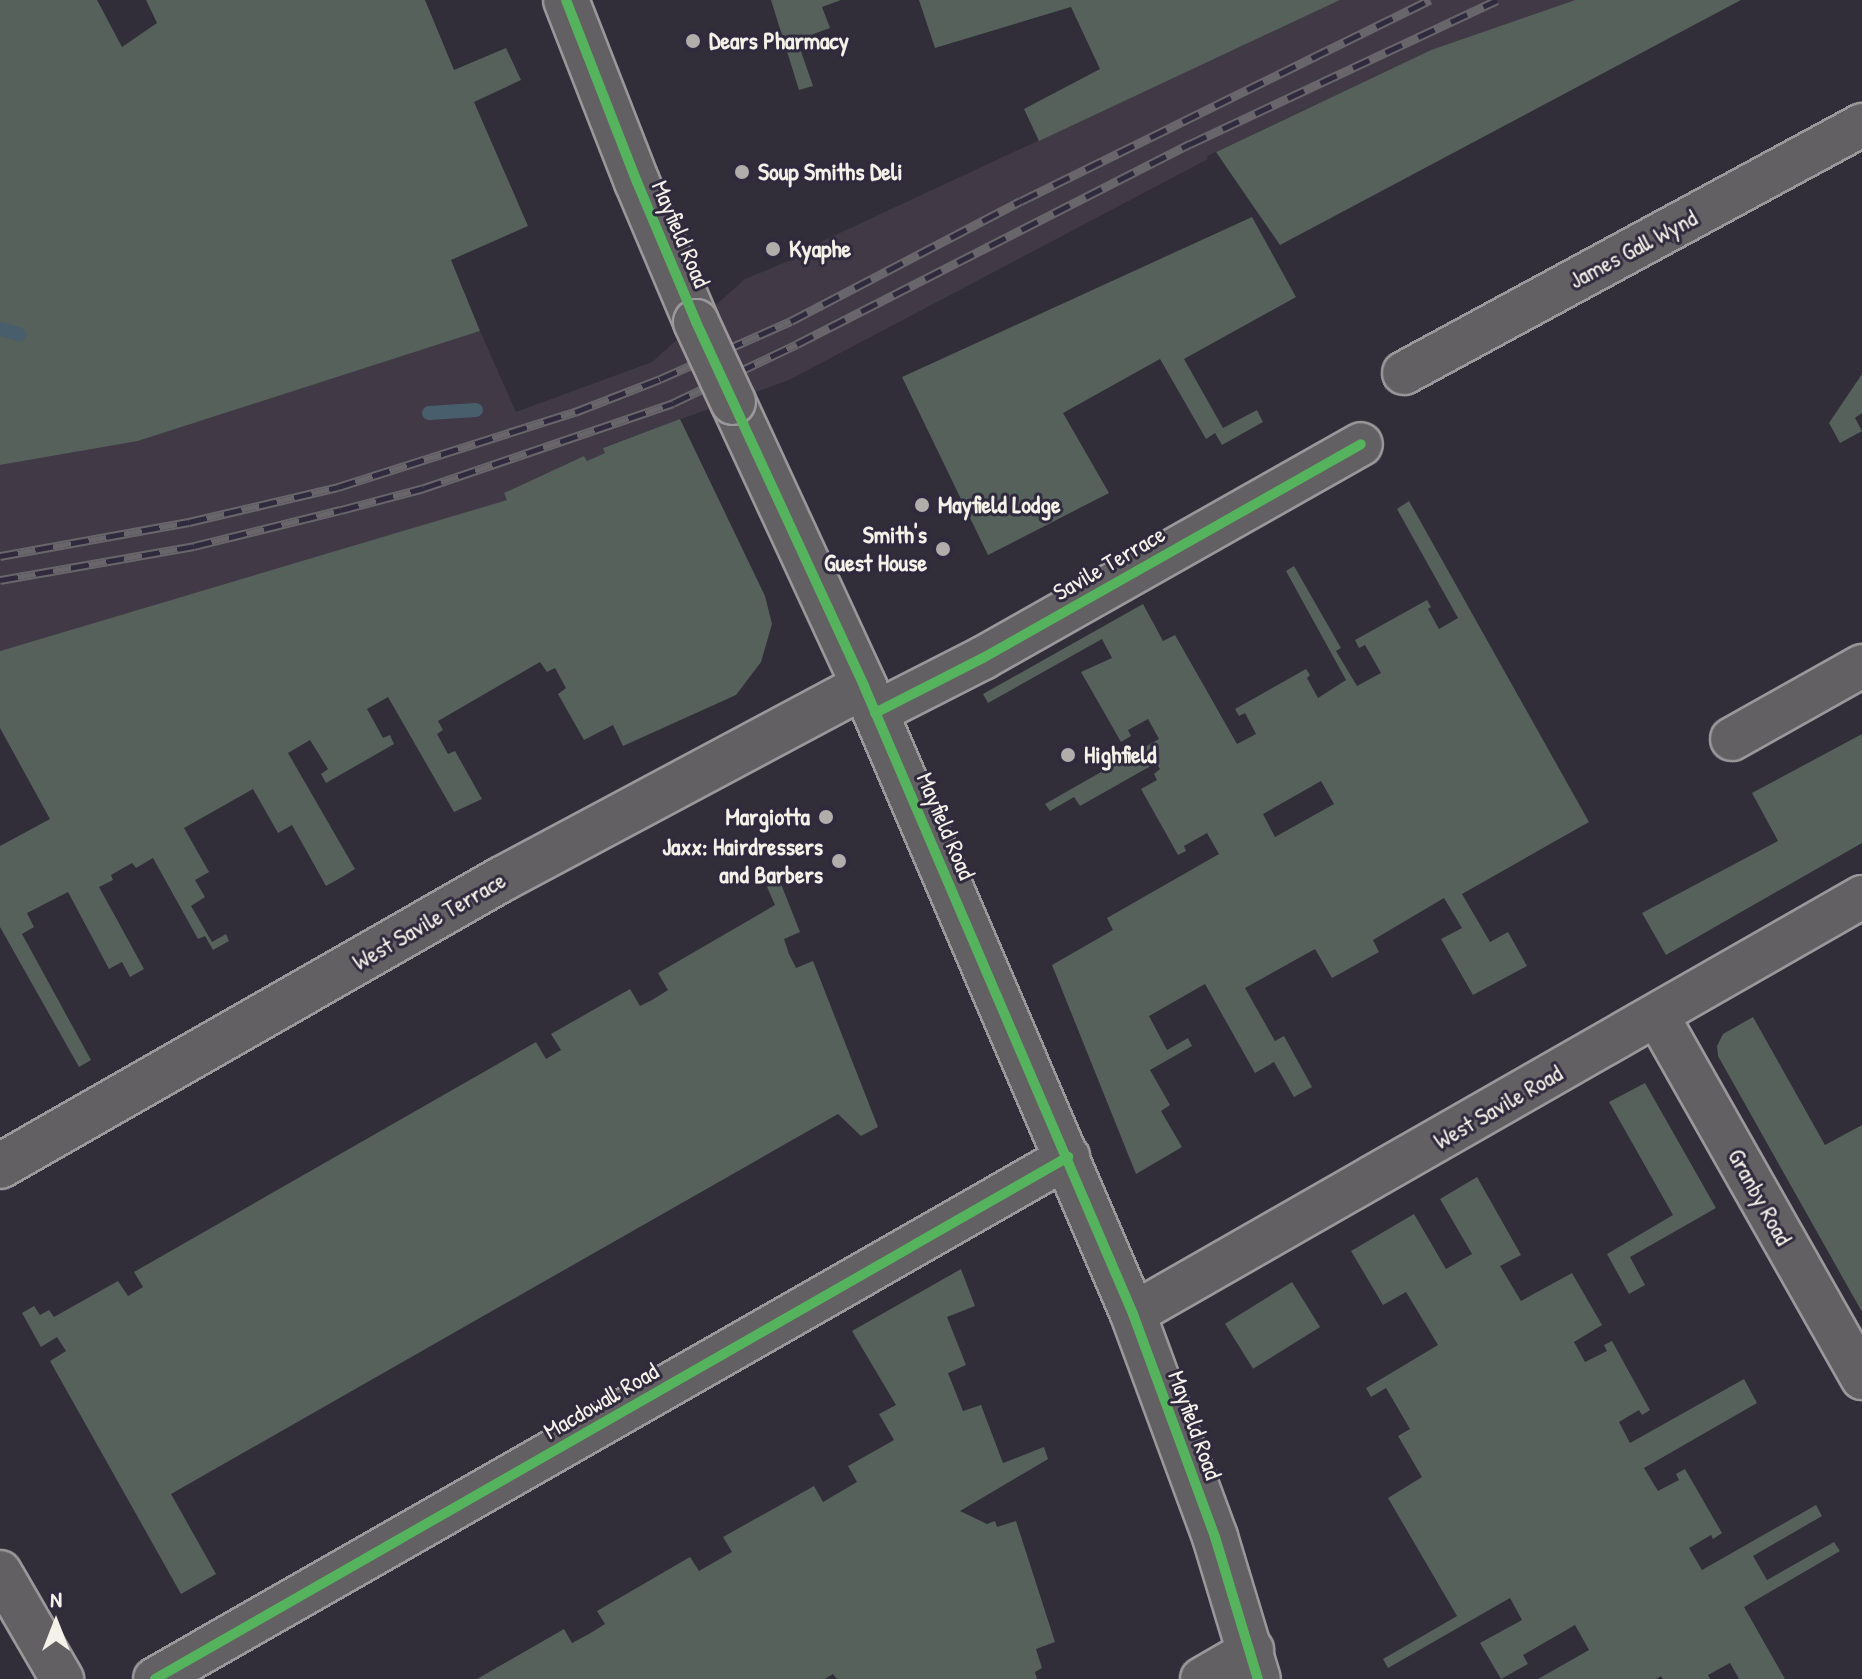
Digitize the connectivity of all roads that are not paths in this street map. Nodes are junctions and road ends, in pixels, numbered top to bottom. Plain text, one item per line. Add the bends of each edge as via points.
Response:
1 (566, 0) edge
2 (1862, 125) edge
3 (1404, 373) dead end
4 (1361, 444) dead end
5 (1862, 666) edge
6 (869, 699) junction
7 (1732, 739) dead end
8 (1862, 897) edge
9 (1658, 1017) junction
10 (1068, 1157) junction
11 (0, 1166) edge
12 (1133, 1314) junction
13 (1862, 1378) edge
14 (0, 1572) edge
15 (1255, 1665) edge
16 (62, 1679) edge
17 (155, 1679) edge
18 (1202, 1679) edge

1 - 6 street, Mayfield Road, bridge via 696,322
2 - 3 street, James Gall Wynd
4 - 6 street, Savile Terrace via 983,658
5 - 7 street
6 - 10 street, Mayfield Road
6 - 11 street, West Savile Terrace via 502,879
8 - 9 street, West Savile Road
9 - 12 street, West Savile Road
9 - 13 street, Granby Road
10 - 12 street, Mayfield Road
10 - 17 street, Macdowall Road
12 - 15 street, Mayfield Road via 1215,1537
14 - 16 street
15 - 18 street

